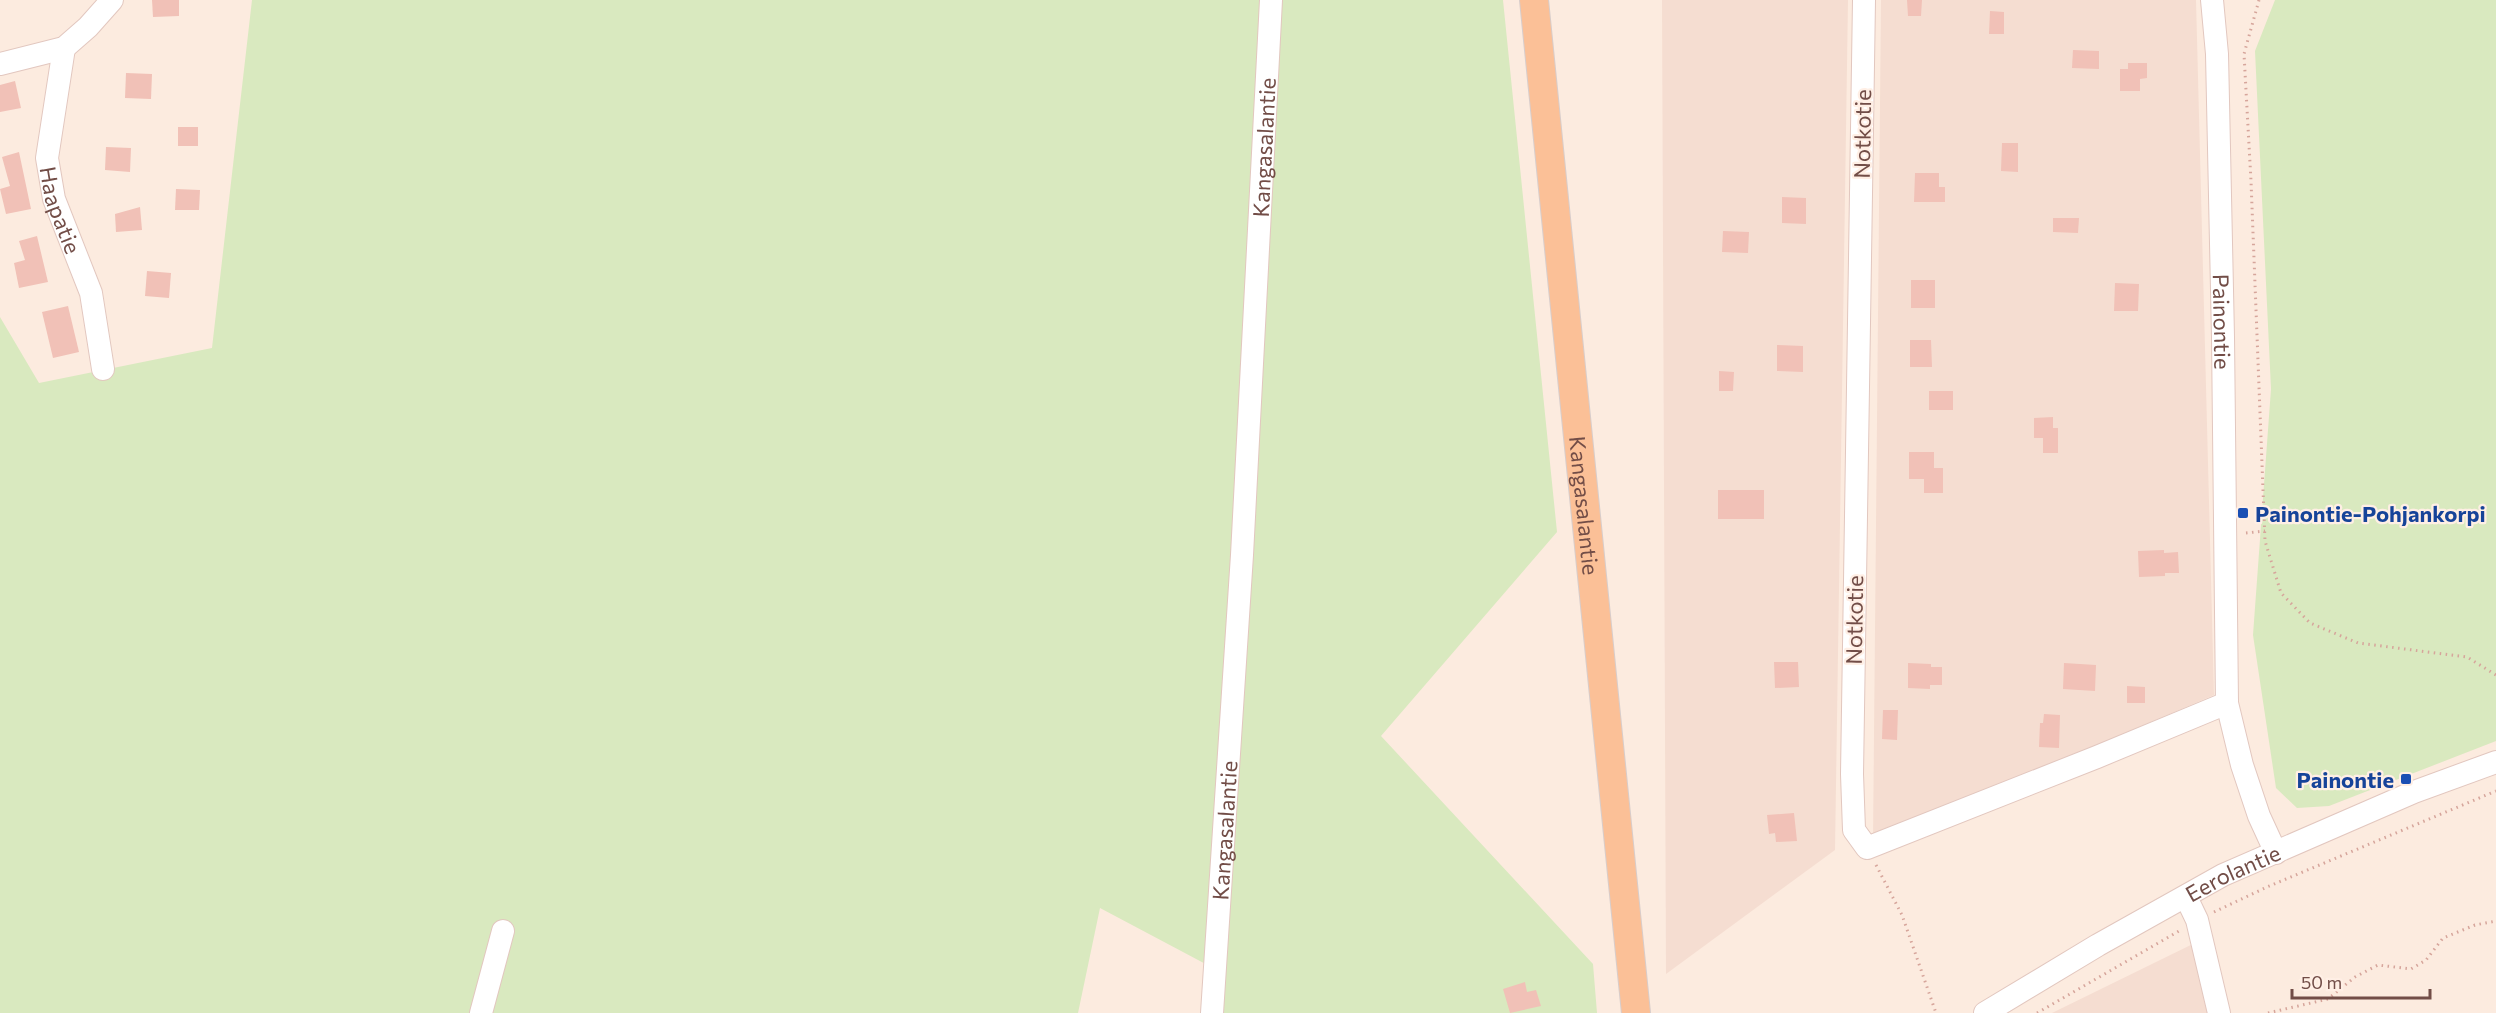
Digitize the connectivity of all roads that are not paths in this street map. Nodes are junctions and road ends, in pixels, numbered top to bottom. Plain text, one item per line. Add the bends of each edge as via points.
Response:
1 (112, 0) edge
2 (1271, 0) edge
3 (1534, 0) edge
4 (1864, 0) edge
5 (2212, 0) edge
6 (64, 48) junction
7 (0, 64) edge
8 (103, 369) dead end
9 (2227, 703) junction
10 (2496, 762) edge
11 (2276, 853) junction
12 (2186, 897) junction
13 (503, 931) dead end
14 (482, 1013) edge
15 (1212, 1013) edge
16 (1636, 1013) edge
17 (1985, 1013) edge
18 (2219, 1013) edge

1 - 6 street
2 - 15 street, Kangasalantie via 1242,555
3 - 16 main road, Kangasalantie
4 - 9 street, Notkotie via 1854,830 1867,848
5 - 9 street, Painontie via 2217,54 2223,314
6 - 7 street
6 - 8 street, Haapatie via 47,158 54,199 91,293
9 - 11 street, Painontie via 2242,765
10 - 11 street, Eerolantie via 2414,792
11 - 12 street, Eerolantie via 2223,875
12 - 17 street, Eerolantie
12 - 18 street via 2197,920
13 - 14 street

